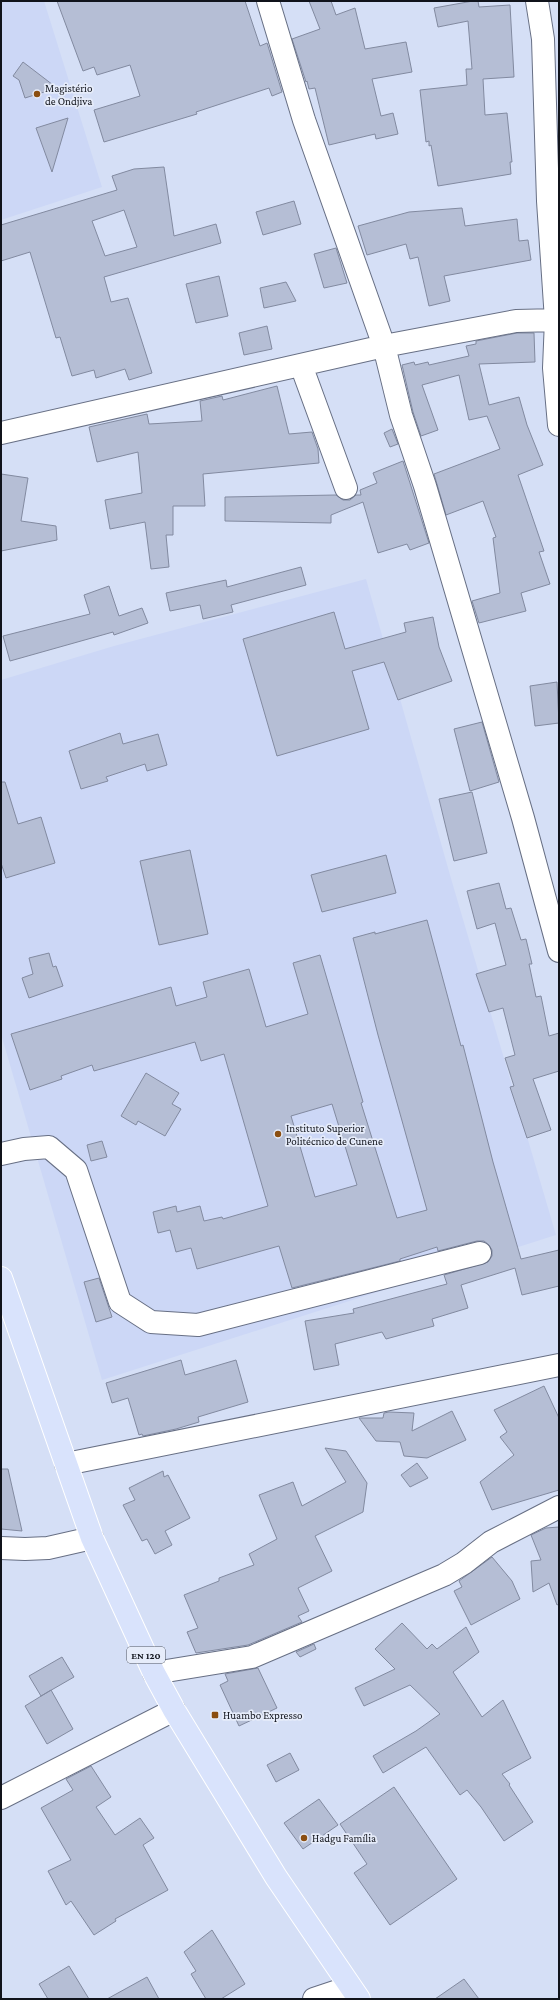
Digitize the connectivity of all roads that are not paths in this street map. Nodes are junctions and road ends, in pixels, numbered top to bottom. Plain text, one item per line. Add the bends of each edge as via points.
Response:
1 (268, 1) edge
2 (537, 1) edge
3 (557, 320) edge
4 (384, 346) junction
5 (301, 365) junction
6 (559, 425) edge
7 (1, 433) edge
8 (346, 488) dead end
9 (559, 951) edge
10 (1, 1154) edge
11 (480, 1253) dead end
12 (1, 1278) edge
13 (559, 1365) edge
14 (66, 1464) junction
15 (559, 1507) edge
16 (92, 1538) junction
17 (1, 1548) edge
18 (154, 1672) junction
19 (174, 1710) junction
20 (1, 1798) edge
21 (354, 1993) edge
22 (314, 1999) edge

1 - 4 street via 304,120
2 - 3 street via 543,39 548,201
3 - 4 street via 516,321
3 - 6 street via 554,368
4 - 5 street
4 - 9 street via 401,415 425,486 524,818
5 - 7 street
5 - 8 street
10 - 11 street via 50,1147 76,1170 120,1302 151,1322 198,1325
12 - 14 main road, EN 120
13 - 14 street
14 - 16 main road, EN 120
15 - 18 street via 491,1542 444,1575 286,1644 252,1657
16 - 17 street via 48,1548
16 - 18 main road, EN 120
18 - 19 main road, EN 120
19 - 20 street
19 - 21 main road, EN 120 via 276,1877
21 - 22 street

